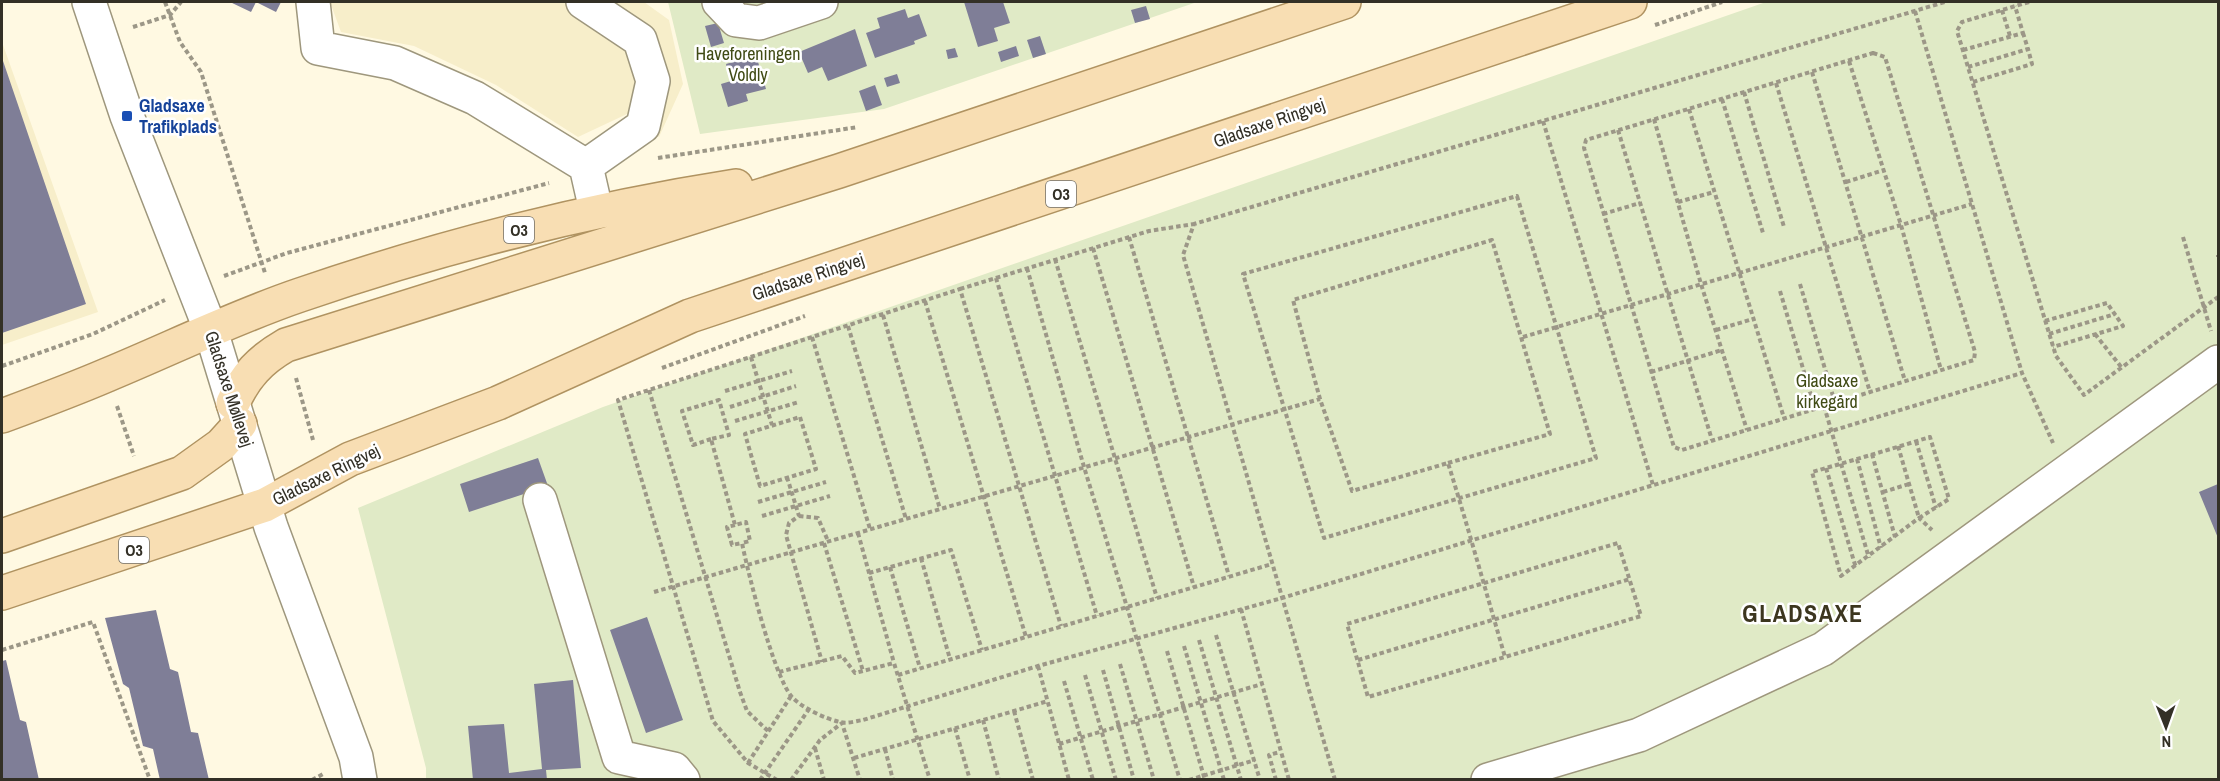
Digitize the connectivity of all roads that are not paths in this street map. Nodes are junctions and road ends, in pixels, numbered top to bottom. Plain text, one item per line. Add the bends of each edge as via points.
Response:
1 (89, 2) edge
2 (313, 2) edge
3 (583, 2) edge
4 (718, 2) edge
5 (821, 2) edge
6 (1344, 2) edge
7 (1638, 15) edge
8 (586, 166) junction
9 (839, 171) junction
10 (596, 210) junction
11 (211, 331) junction
12 (2216, 361) edge
13 (237, 414) junction
14 (2, 416) edge
15 (540, 500) dead end
16 (265, 505) junction
17 (2, 536) edge
18 (2, 593) edge
19 (360, 780) edge
20 (683, 780) edge
21 (1488, 780) edge

1 - 11 street, Gladsaxe Møllevej via 127,116
2 - 8 street via 318,48 395,63 475,98
3 - 8 street via 640,40 653,81 643,126
4 - 5 street via 736,20 759,23
6 - 9 main road, O3
7 - 16 main road, Gladsaxe Ringvej / O3 via 690,316 498,403 351,459
8 - 10 street
9 - 10 main road, O3
9 - 13 main road via 286,345 254,368 242,384
10 - 11 main road, O3 via 462,244 275,304
11 - 13 street, Gladsaxe Møllevej
11 - 14 main road, O3
12 - 21 street via 2067,474 1823,649 1639,735
13 - 16 street, Gladsaxe Møllevej
13 - 17 main road via 221,445 182,473
15 - 20 street via 619,757 674,769
16 - 18 main road, Gladsaxe Ringvej / O3
16 - 19 street, Gladsaxe Møllevej via 356,757

